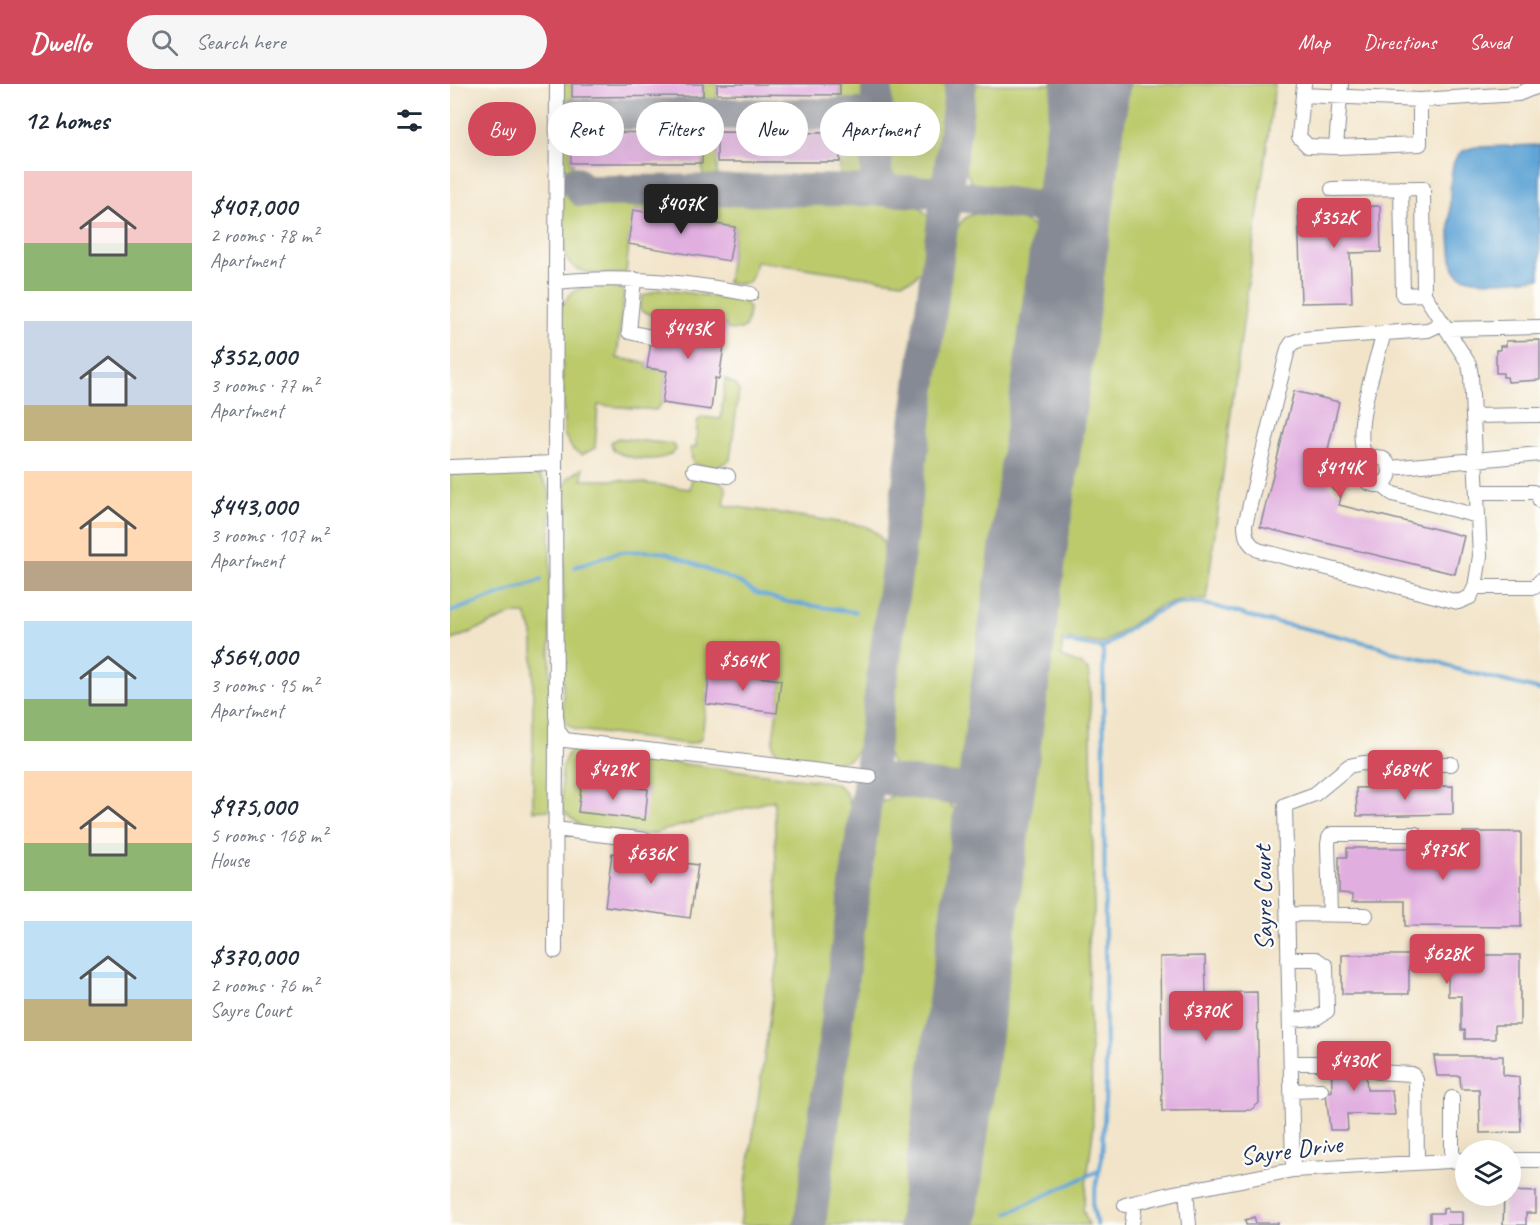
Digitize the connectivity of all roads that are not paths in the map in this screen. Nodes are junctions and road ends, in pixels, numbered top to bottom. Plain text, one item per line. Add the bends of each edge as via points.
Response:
1 (557, 84) edge
2 (1540, 85) edge
3 (1303, 90) edge
4 (1340, 90) edge
5 (1420, 99) junction
6 (1336, 147) junction
7 (1401, 188) junction
8 (1332, 189) dead end
9 (634, 279) junction
10 (556, 282) junction
11 (751, 294) dead end
12 (1424, 294) junction
13 (1445, 326) junction
14 (1540, 327) edge
15 (1384, 333) junction
16 (651, 337) dead end
17 (1540, 415) edge
18 (1473, 416) junction
19 (1540, 454) edge
20 (1367, 459) junction
21 (1476, 460) junction
22 (555, 463) junction
23 (450, 467) edge
24 (1390, 468) junction
25 (694, 470) dead end
26 (728, 476) dead end
27 (1380, 484) junction
28 (1477, 492) junction
29 (1540, 501) edge
30 (1478, 516) junction
31 (1540, 581) edge
32 (1475, 587) junction
33 (556, 715) junction
34 (1451, 764) dead end
35 (870, 777) dead end
36 (555, 829) junction
37 (1415, 834) dead end
38 (647, 840) dead end
39 (1288, 914) junction
40 (1330, 914) junction
41 (1366, 915) dead end
42 (555, 951) dead end
43 (1288, 959) junction
44 (1290, 1020) junction
45 (1291, 1063) junction
46 (1323, 1063) dead end
47 (1377, 1072) dead end
48 (1321, 1090) dead end
49 (1291, 1091) junction
50 (1452, 1098) dead end
51 (1457, 1140) edge
52 (1455, 1160) edge
53 (1521, 1160) edge
54 (1540, 1160) edge
55 (1417, 1162) junction
56 (1293, 1170) junction
57 (1186, 1190) junction
58 (1132, 1225) edge
59 (1189, 1225) edge

1 - 10 street
2 - 5 street via 1518,94
3 - 4 street
3 - 6 street via 1299,137 1308,146
4 - 5 street
4 - 6 street
5 - 6 street via 1420,144
7 - 8 street
7 - 12 street via 1423,188
7 - 12 street via 1403,295
9 - 10 street
9 - 11 street
9 - 16 street via 629,332
10 - 22 street
12 - 13 street
13 - 14 street
13 - 15 street
13 - 18 street via 1469,364
15 - 20 street via 1362,422 1360,445
15 - 32 street via 1292,343 1245,525 1247,541 1258,550 1458,602 1470,597
17 - 18 street
18 - 21 street
19 - 21 street
20 - 24 street via 1382,457
20 - 27 street via 1364,477 1371,484
21 - 24 street
21 - 28 street
22 - 23 street
22 - 33 street
24 - 27 street via 1389,479
25 - 26 street
27 - 30 street via 1393,494
28 - 29 street via 1533,492
28 - 30 street
30 - 32 street via 1480,556
31 - 32 street via 1535,587
33 - 35 street via 558,731 565,740
33 - 36 street
34 - 39 street, Sayre Court via 1349,766 1315,794 1285,805
36 - 38 street
36 - 42 street
37 - 40 street via 1332,834 1328,844
39 - 40 street
39 - 43 street, Sayre Court
40 - 41 street
43 - 44 street, Sayre Court
43 - 44 street via 1316,959 1326,966 1327,1011 1316,1018
44 - 45 street, Sayre Court
45 - 46 street
45 - 49 street, Sayre Court
47 - 55 street via 1412,1074 1416,1080
48 - 49 street
49 - 56 street, Sayre Court
50 - 51 street
52 - 55 street, Sayre Drive
53 - 54 street
55 - 56 street, Sayre Drive
56 - 57 street, Sayre Drive
57 - 58 street, Sayre Drive via 1130,1204
57 - 59 street

